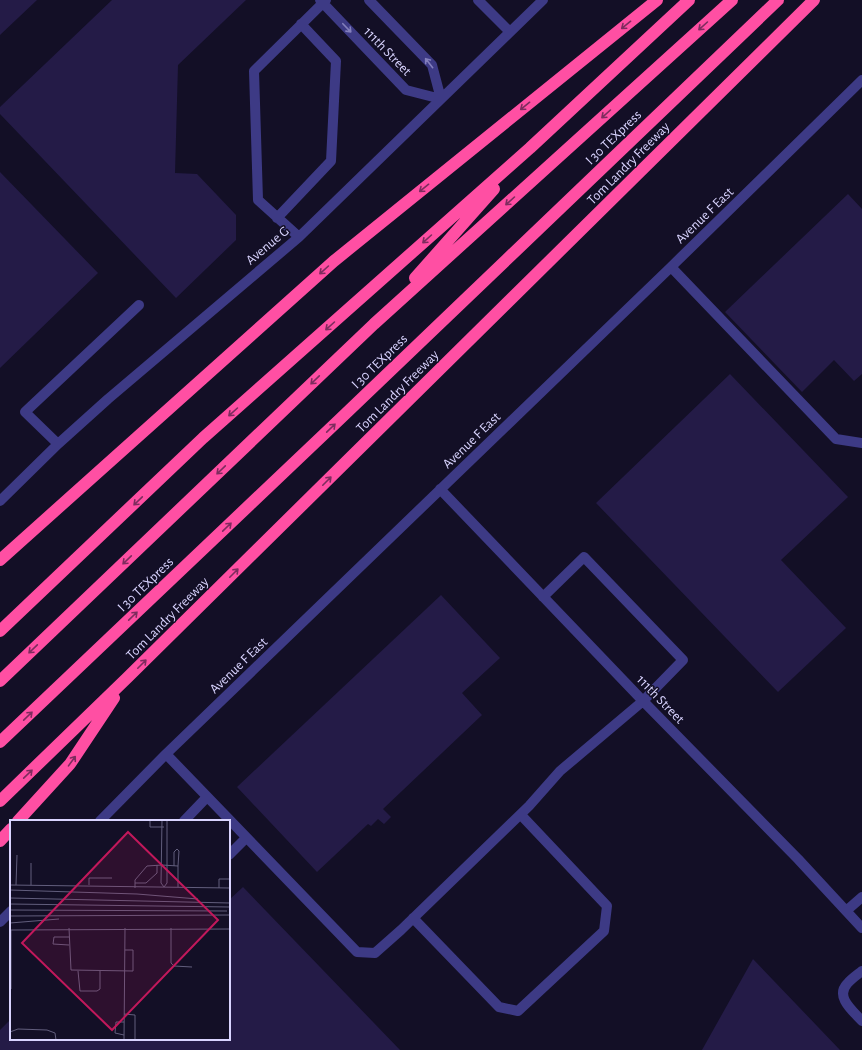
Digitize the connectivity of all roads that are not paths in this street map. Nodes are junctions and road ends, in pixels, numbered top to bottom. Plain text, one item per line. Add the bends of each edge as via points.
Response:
1 (369, 0) edge
2 (478, 0) edge
3 (543, 0) edge
4 (657, 0) edge
5 (689, 0) edge
6 (732, 0) edge
7 (778, 0) edge
8 (814, 0) edge
9 (323, 1) edge
10 (301, 24) junction
11 (510, 32) junction
12 (862, 80) edge
13 (441, 99) junction
14 (530, 148) junction
15 (277, 218) junction
16 (299, 237) junction
17 (671, 267) junction
18 (139, 305) dead end
19 (374, 324) junction
20 (862, 442) edge
21 (58, 444) junction
22 (440, 489) junction
23 (0, 501) edge
24 (0, 560) edge
25 (543, 597) junction
26 (0, 631) edge
27 (127, 678) junction
28 (0, 681) edge
29 (643, 700) junction
30 (0, 742) edge
31 (166, 754) junction
32 (207, 797) junction
33 (0, 801) edge
34 (520, 815) junction
35 (19, 820) edge
36 (101, 820) edge
37 (185, 820) edge
38 (229, 820) edge
39 (230, 821) edge
40 (10, 829) edge
41 (246, 838) junction
42 (0, 840) edge
43 (230, 854) edge
44 (862, 897) edge
45 (846, 911) junction
46 (10, 912) edge
47 (413, 918) junction
48 (0, 922) edge
49 (862, 928) edge
50 (862, 971) edge
51 (862, 1021) edge

13 -> 1 street, 111th Street via 432,65
2 - 11 street
3 - 11 street, Avenue G
4 -> 24 highway via 334,261
5 - 14 highway
6 -> 19 highway, I 30 TEXpress
30 -> 7 highway, I 30 TEXpress
27 -> 8 highway, Tom Landry Freeway
9 - 10 street
9 -> 13 street, 111th Street via 406,90
10 - 15 street via 254,71 258,200
10 - 15 street via 336,62 331,162
11 - 13 street, Avenue G
12 - 17 street, Avenue F East
13 - 16 street, Avenue G
14 - 19 highway
14 -> 26 highway via 203,438
15 - 16 street
16 - 21 street, Avenue G
17 - 20 street via 836,439
17 - 22 street, Avenue F East
18 - 21 street via 25,412
19 -> 28 highway, I 30 TEXpress
21 - 23 street, Avenue G
22 - 25 street, 111th Street
22 - 31 street, Avenue F East
25 - 29 street, 111th Street
25 - 29 street via 584,556 590,562 683,660
33 -> 27 highway, Tom Landry Freeway
35 -> 27 highway via 70,764
29 - 34 street via 560,771
29 - 45 street, 111th Street
31 - 32 street
31 - 36 street, Avenue F East
32 - 37 street
32 - 38 street
34 - 47 street
34 - 47 street via 607,906 604,931 518,1011 499,1007
39 - 41 street
40 - 42 highway
41 - 43 street
41 - 47 street via 357,952 375,953
44 - 45 street
45 - 49 street, 111th Street
46 - 48 street
50 - 51 street via 846,984 842,993

